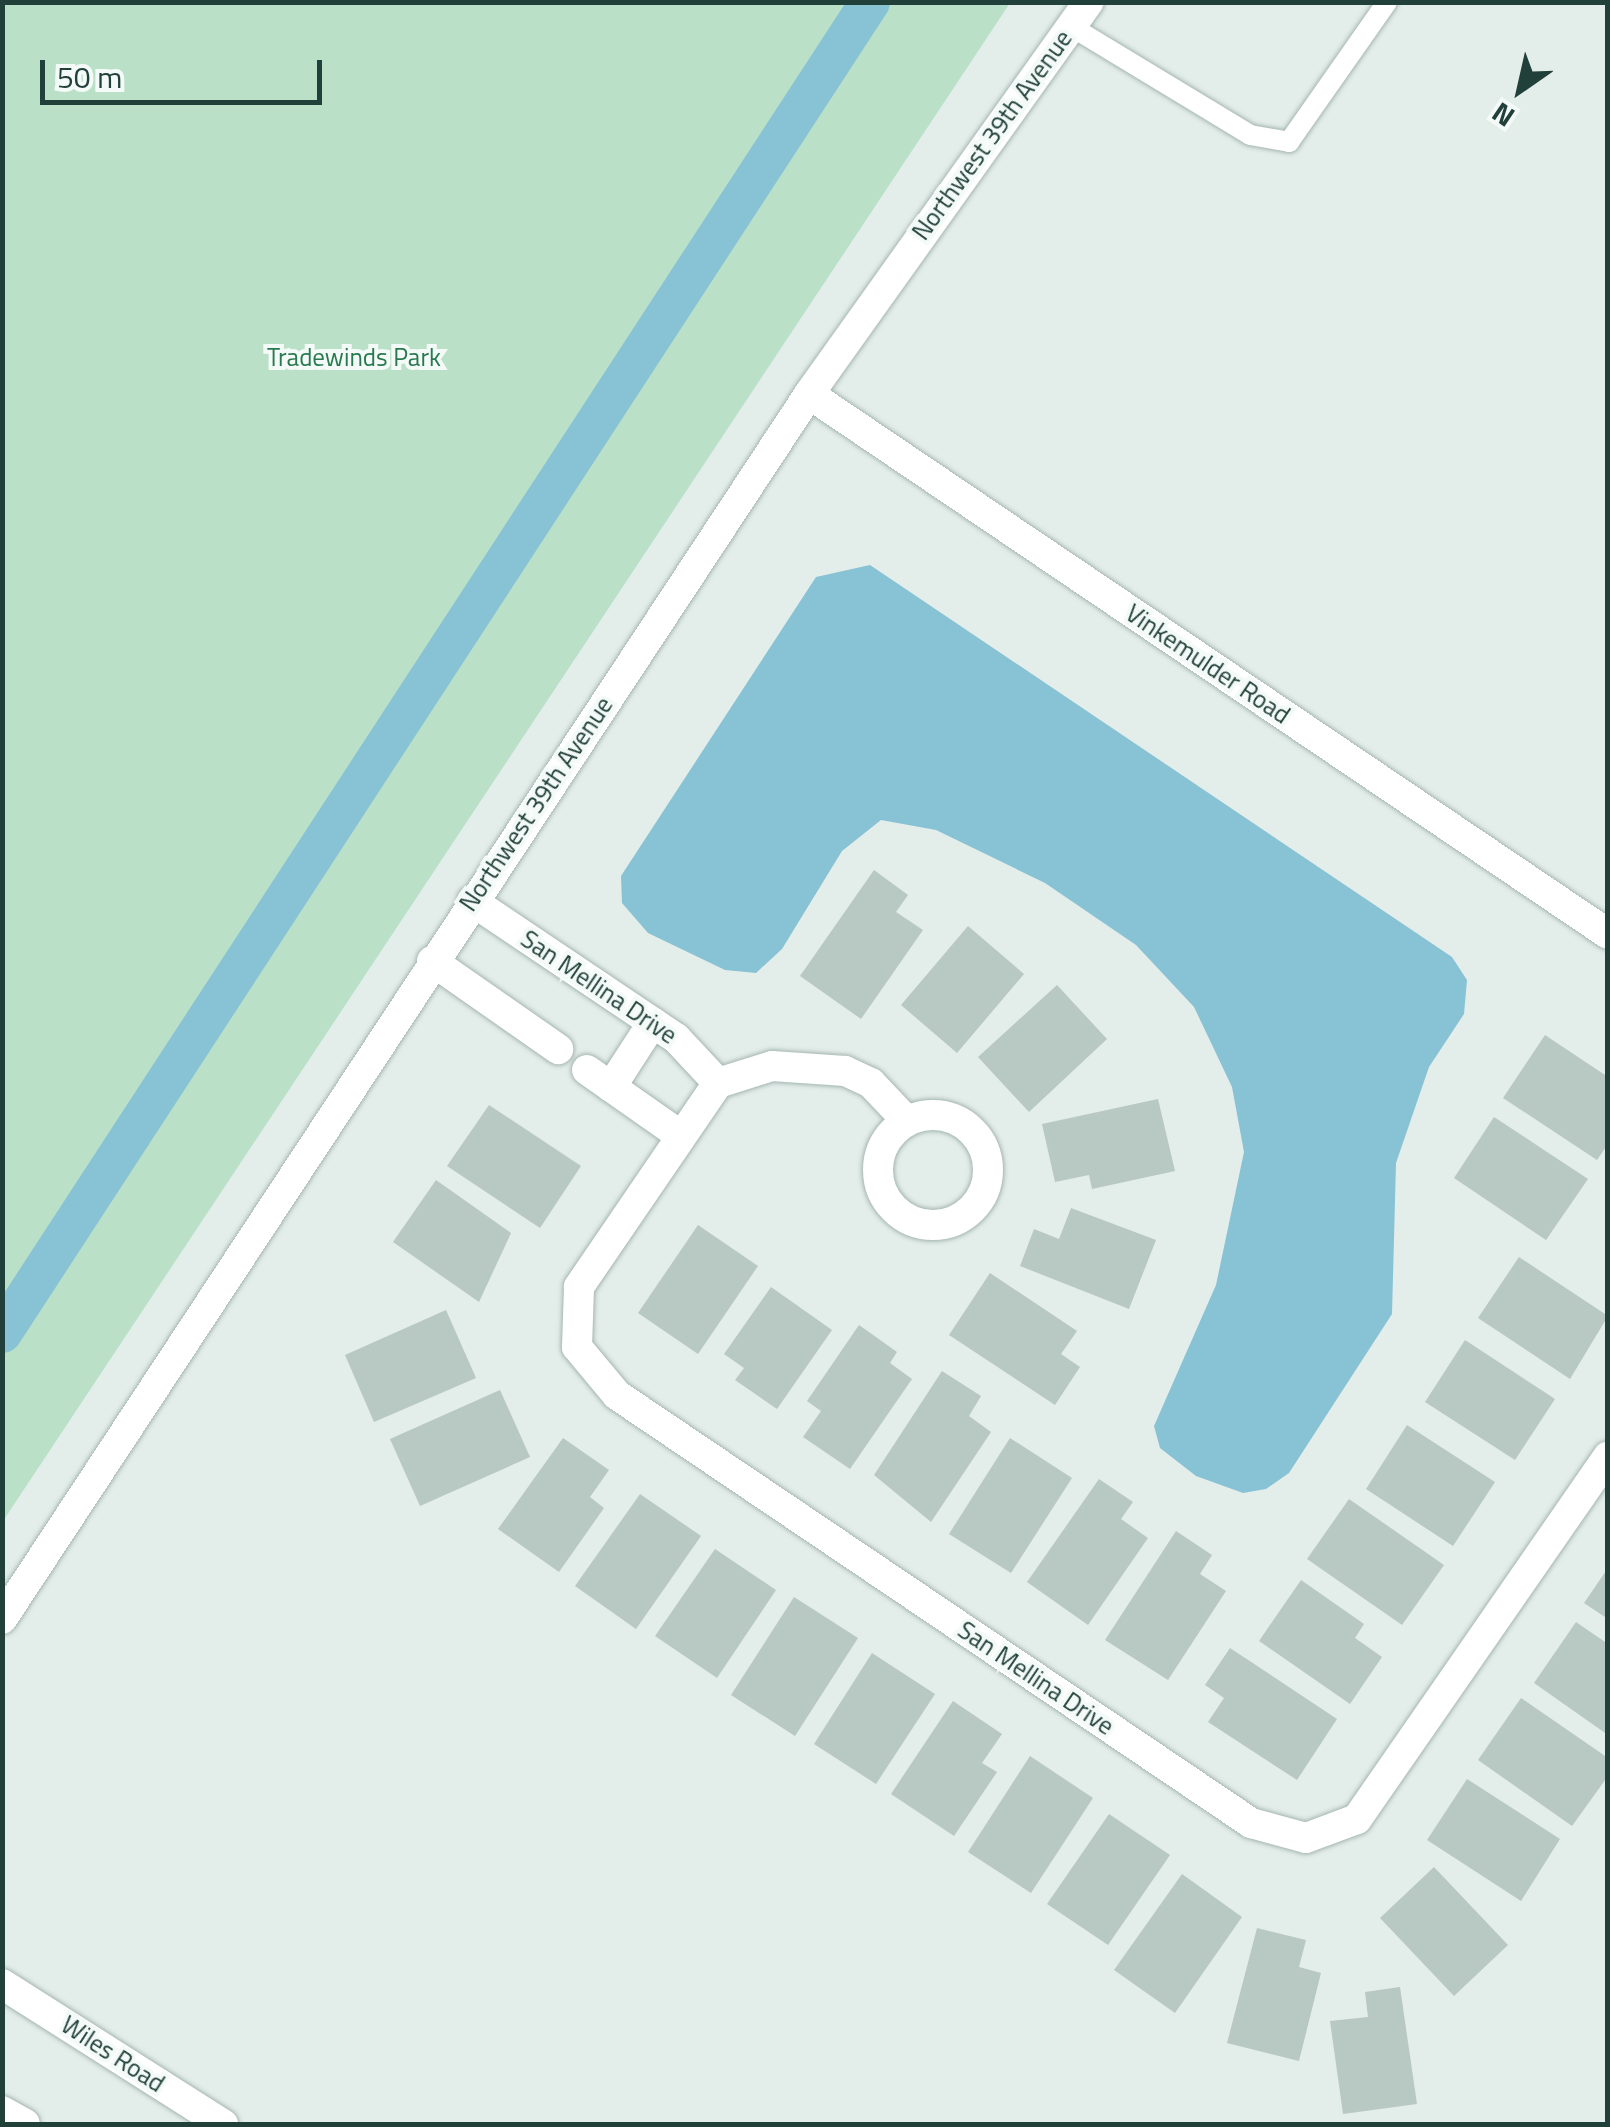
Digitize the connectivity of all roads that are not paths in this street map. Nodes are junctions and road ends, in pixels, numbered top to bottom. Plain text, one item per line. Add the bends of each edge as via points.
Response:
1 (1387, 2) edge
2 (1080, 15) edge
3 (809, 394) junction
4 (472, 901) junction
5 (1608, 934) edge
6 (432, 961) junction
7 (653, 1022) junction
8 (558, 1050) dead end
9 (718, 1084) junction
10 (907, 1122) dead end
11 (677, 1133) junction
12 (1608, 1456) edge
13 (2, 1619) edge
14 (2, 1984) edge
15 (2, 2110) edge
16 (25, 2124) edge
17 (222, 2124) edge

1 - 2 lane via 1289,142 1250,134
2 - 3 street, Northwest 39th Avenue
3 - 4 street, Northwest 39th Avenue
3 - 5 street, Vinkemulder Road
4 - 6 street, Northwest 39th Avenue
4 - 7 street, San Mellina Drive
6 - 8 street
6 - 13 street, Northwest 39th Avenue
7 - 9 street, San Mellina Drive
7 - 11 street via 599,1079
9 - 10 street via 772,1066 844,1071 871,1082
9 - 11 street, San Mellina Drive
11 - 12 street, San Mellina Drive via 579,1287 573,1318 590,1372 1275,1832 1306,1838 1358,1819
14 - 17 street, Wiles Road
15 - 16 street

